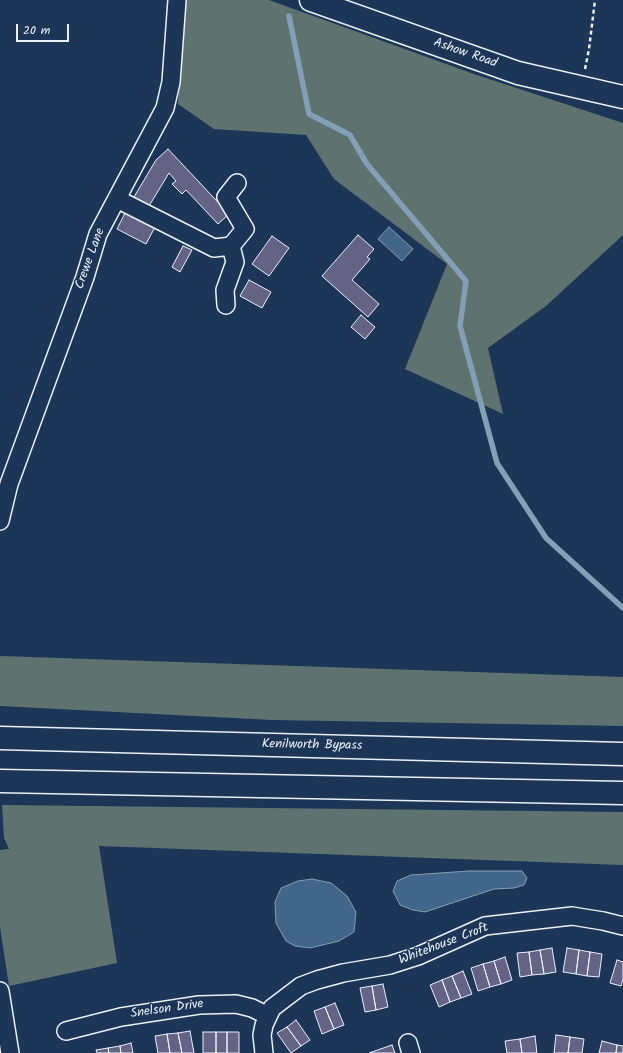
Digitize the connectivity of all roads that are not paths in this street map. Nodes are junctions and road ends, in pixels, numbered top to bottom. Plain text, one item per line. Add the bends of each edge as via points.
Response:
1 (177, 0) edge
2 (311, 0) edge
3 (623, 97) edge
4 (237, 183) dead end
5 (117, 199) junction
6 (231, 246) junction
7 (226, 305) dead end
8 (0, 521) edge
9 (4, 738) edge
10 (623, 754) edge
11 (7, 781) edge
12 (623, 793) edge
13 (623, 926) edge
14 (0, 991) edge
15 (268, 1016) junction
16 (66, 1031) dead end
17 (10, 1053) edge
18 (264, 1053) edge

1 - 5 street, Crewe Lane via 171,82 165,108
2 - 3 main road, Ashow Road via 518,73
4 - 6 street via 226,197 245,229
5 - 6 street via 214,248
5 - 8 street, Crewe Lane via 98,234 85,277 9,484
6 - 7 street via 235,262 225,290
9 - 10 main road, Kenilworth Bypass
11 - 12 main road
13 - 15 street, Whitehouse Croft via 572,916 485,926 418,956 390,965 343,973 301,986 272,1008
14 - 17 street
15 - 16 street, Snelson Drive via 236,1004 198,1005 121,1017
15 - 18 street, Whitehouse Croft via 262,1035

